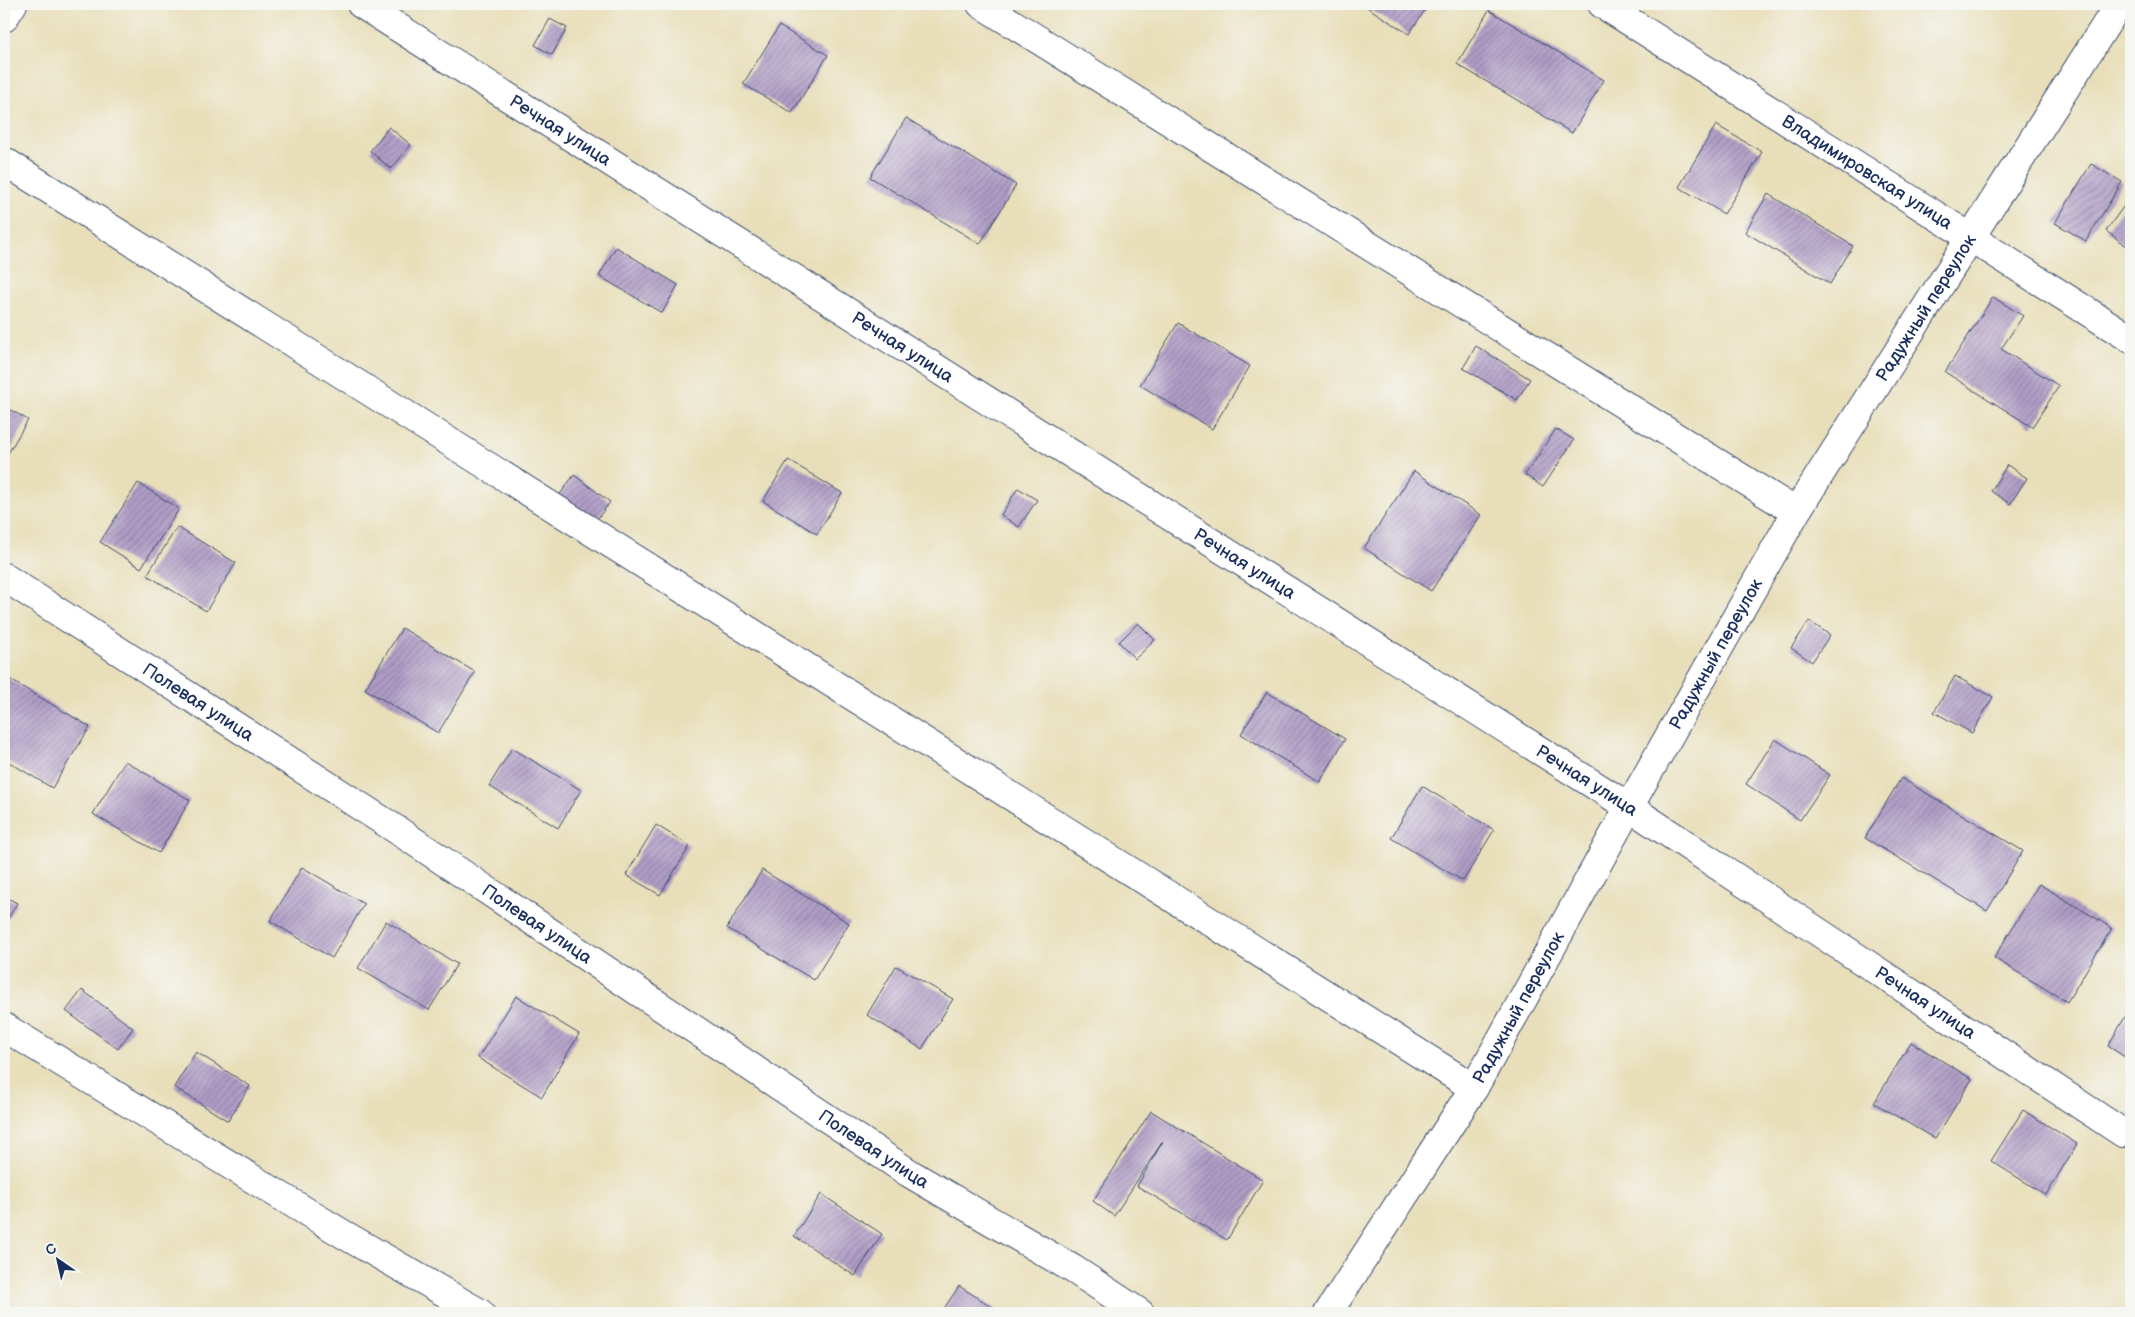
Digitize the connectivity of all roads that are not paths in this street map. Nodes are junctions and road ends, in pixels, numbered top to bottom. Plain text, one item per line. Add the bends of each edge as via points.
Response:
1 (13, 4) edge
2 (361, 4) edge
3 (981, 4) edge
4 (1602, 4) edge
5 (2119, 4) edge
6 (4, 18) edge
7 (4, 161) edge
8 (1970, 237) junction
9 (2131, 339) edge
10 (1796, 512) junction
11 (4, 577) edge
12 (1629, 807) junction
13 (4, 1027) edge
14 (1474, 1088) junction
15 (2123, 1133) dead end
16 (480, 1313) edge
17 (1140, 1313) edge
18 (1328, 1313) edge

1 - 6 street
2 - 12 street, Речная улица
3 - 10 street
4 - 8 street, Владимировская улица
5 - 8 street, Радужный переулок
7 - 14 street
8 - 9 street, Владимировская улица
8 - 10 street, Радужный переулок
10 - 12 street, Радужный переулок
11 - 17 street, Полевая улица via 397,830 909,1173 1073,1269
12 - 14 street, Радужный переулок
12 - 15 street, Речная улица
13 - 16 street via 343,1234
14 - 18 street, Радужный переулок

